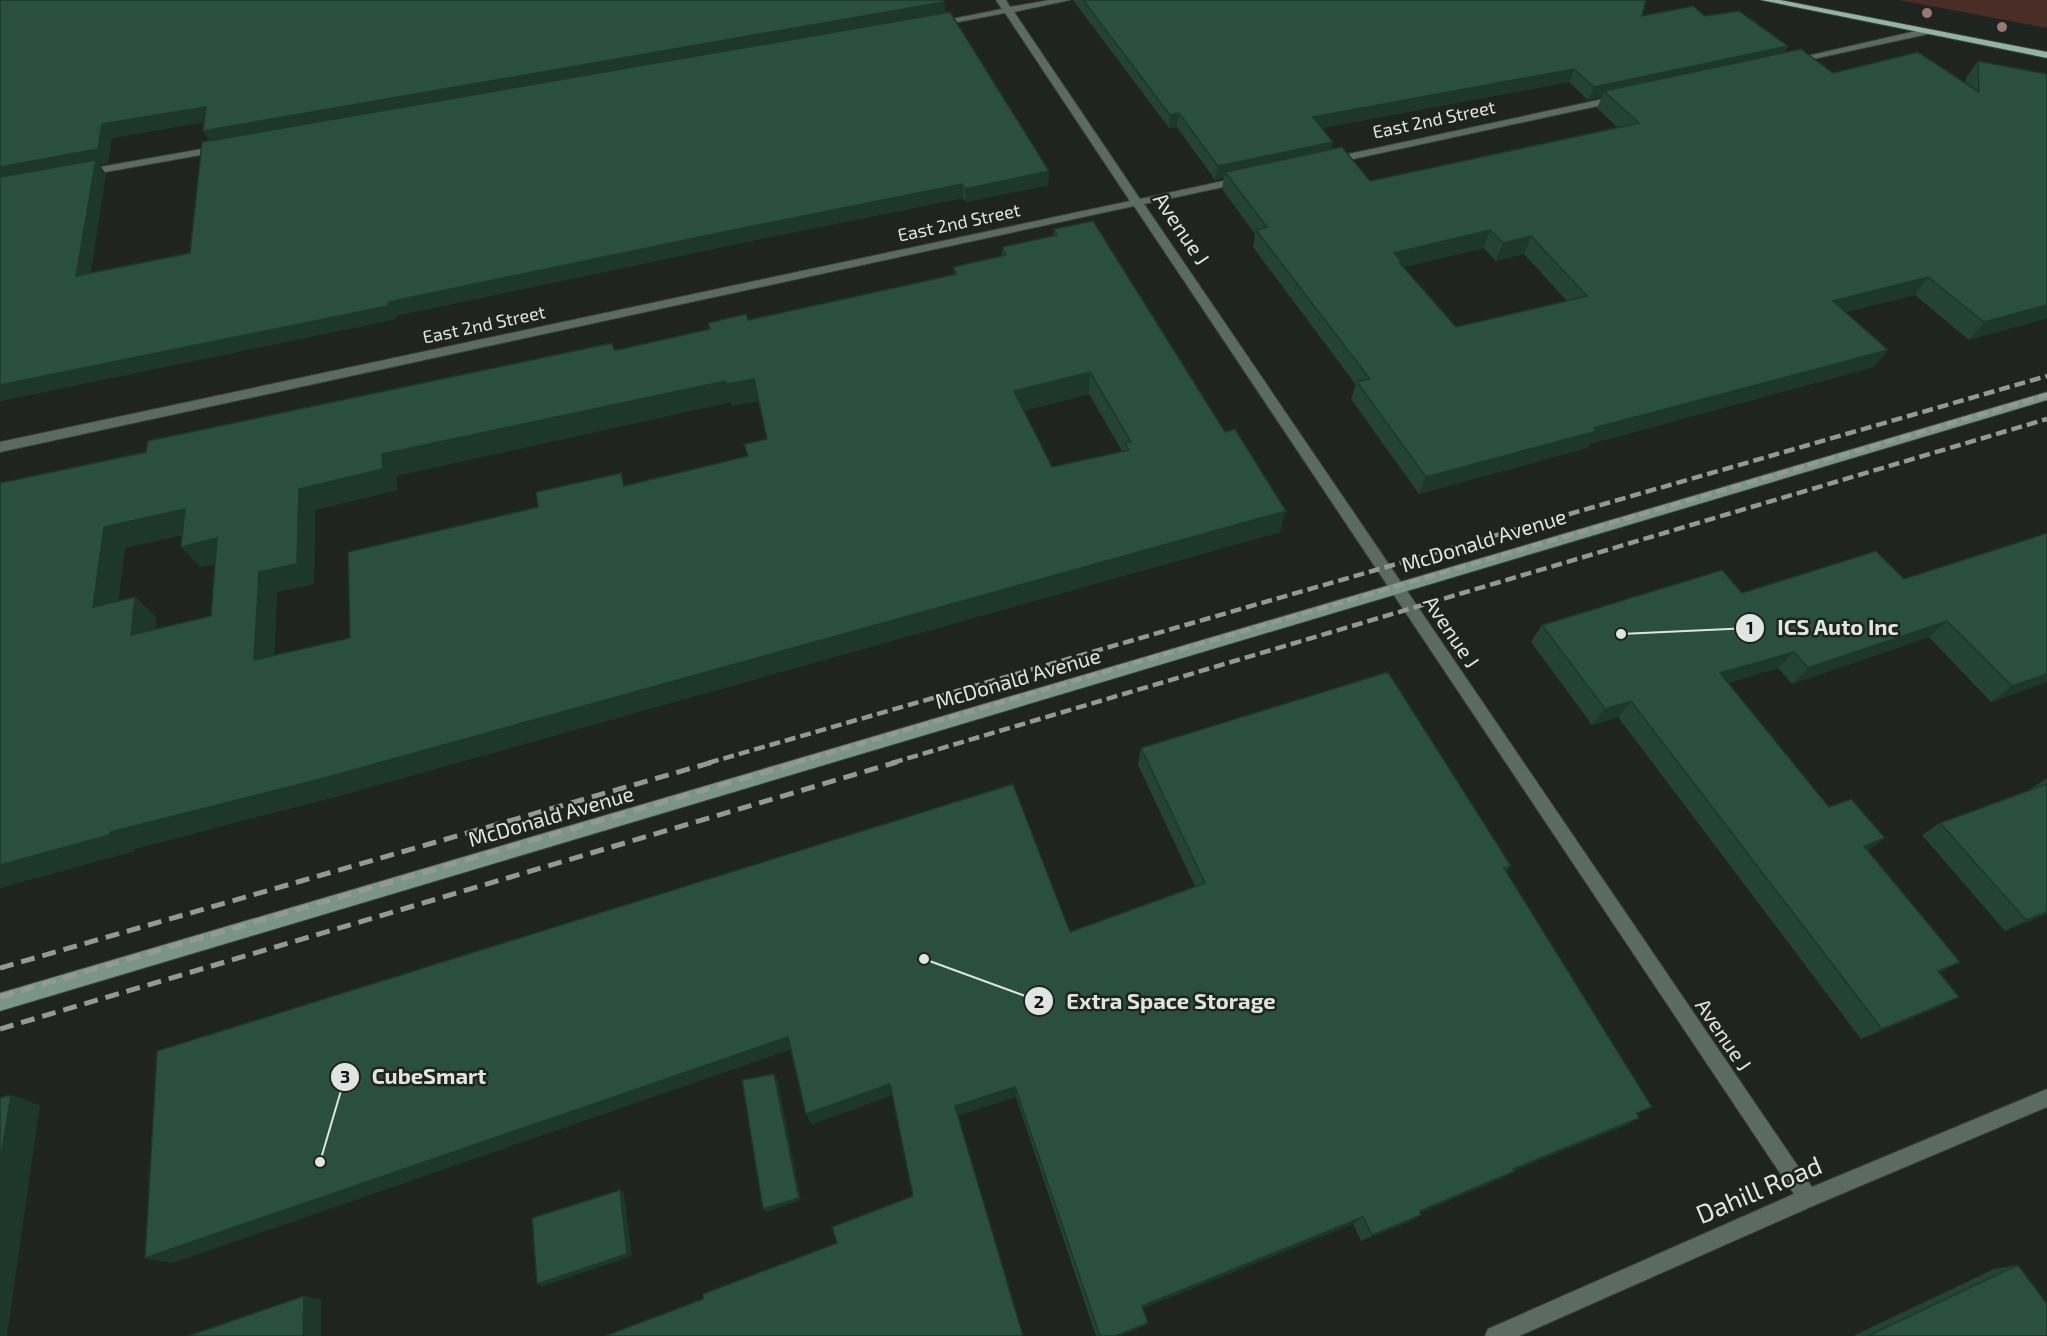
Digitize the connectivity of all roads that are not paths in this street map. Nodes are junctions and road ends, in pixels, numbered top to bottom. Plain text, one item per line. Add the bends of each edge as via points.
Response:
1 (1065, 0) edge
2 (1766, 0) edge
3 (1004, 5) edge
4 (929, 24) edge
5 (1925, 32) junction
6 (2047, 55) edge
7 (1779, 64) edge
8 (1627, 97) edge
9 (234, 146) edge
10 (1323, 163) edge
11 (70, 175) edge
12 (1252, 178) edge
13 (1138, 203) junction
14 (2047, 396) edge
15 (0, 447) edge
16 (1396, 589) junction
17 (0, 1002) edge
18 (2047, 1098) edge
19 (1808, 1198) junction
20 (1495, 1336) edge

1 - 3 street
2 - 5 main road
3 - 4 street
3 - 13 street, Avenue J
5 - 6 main road
5 - 7 street
8 - 10 street, East 2nd Street
9 - 11 street
12 - 13 street, East 2nd Street
13 - 15 street, East 2nd Street
13 - 16 street, Avenue J
14 - 16 main road, McDonald Avenue
16 - 17 main road, McDonald Avenue
16 - 19 street, Avenue J
18 - 19 street, Dahill Road
19 - 20 street, Dahill Road

